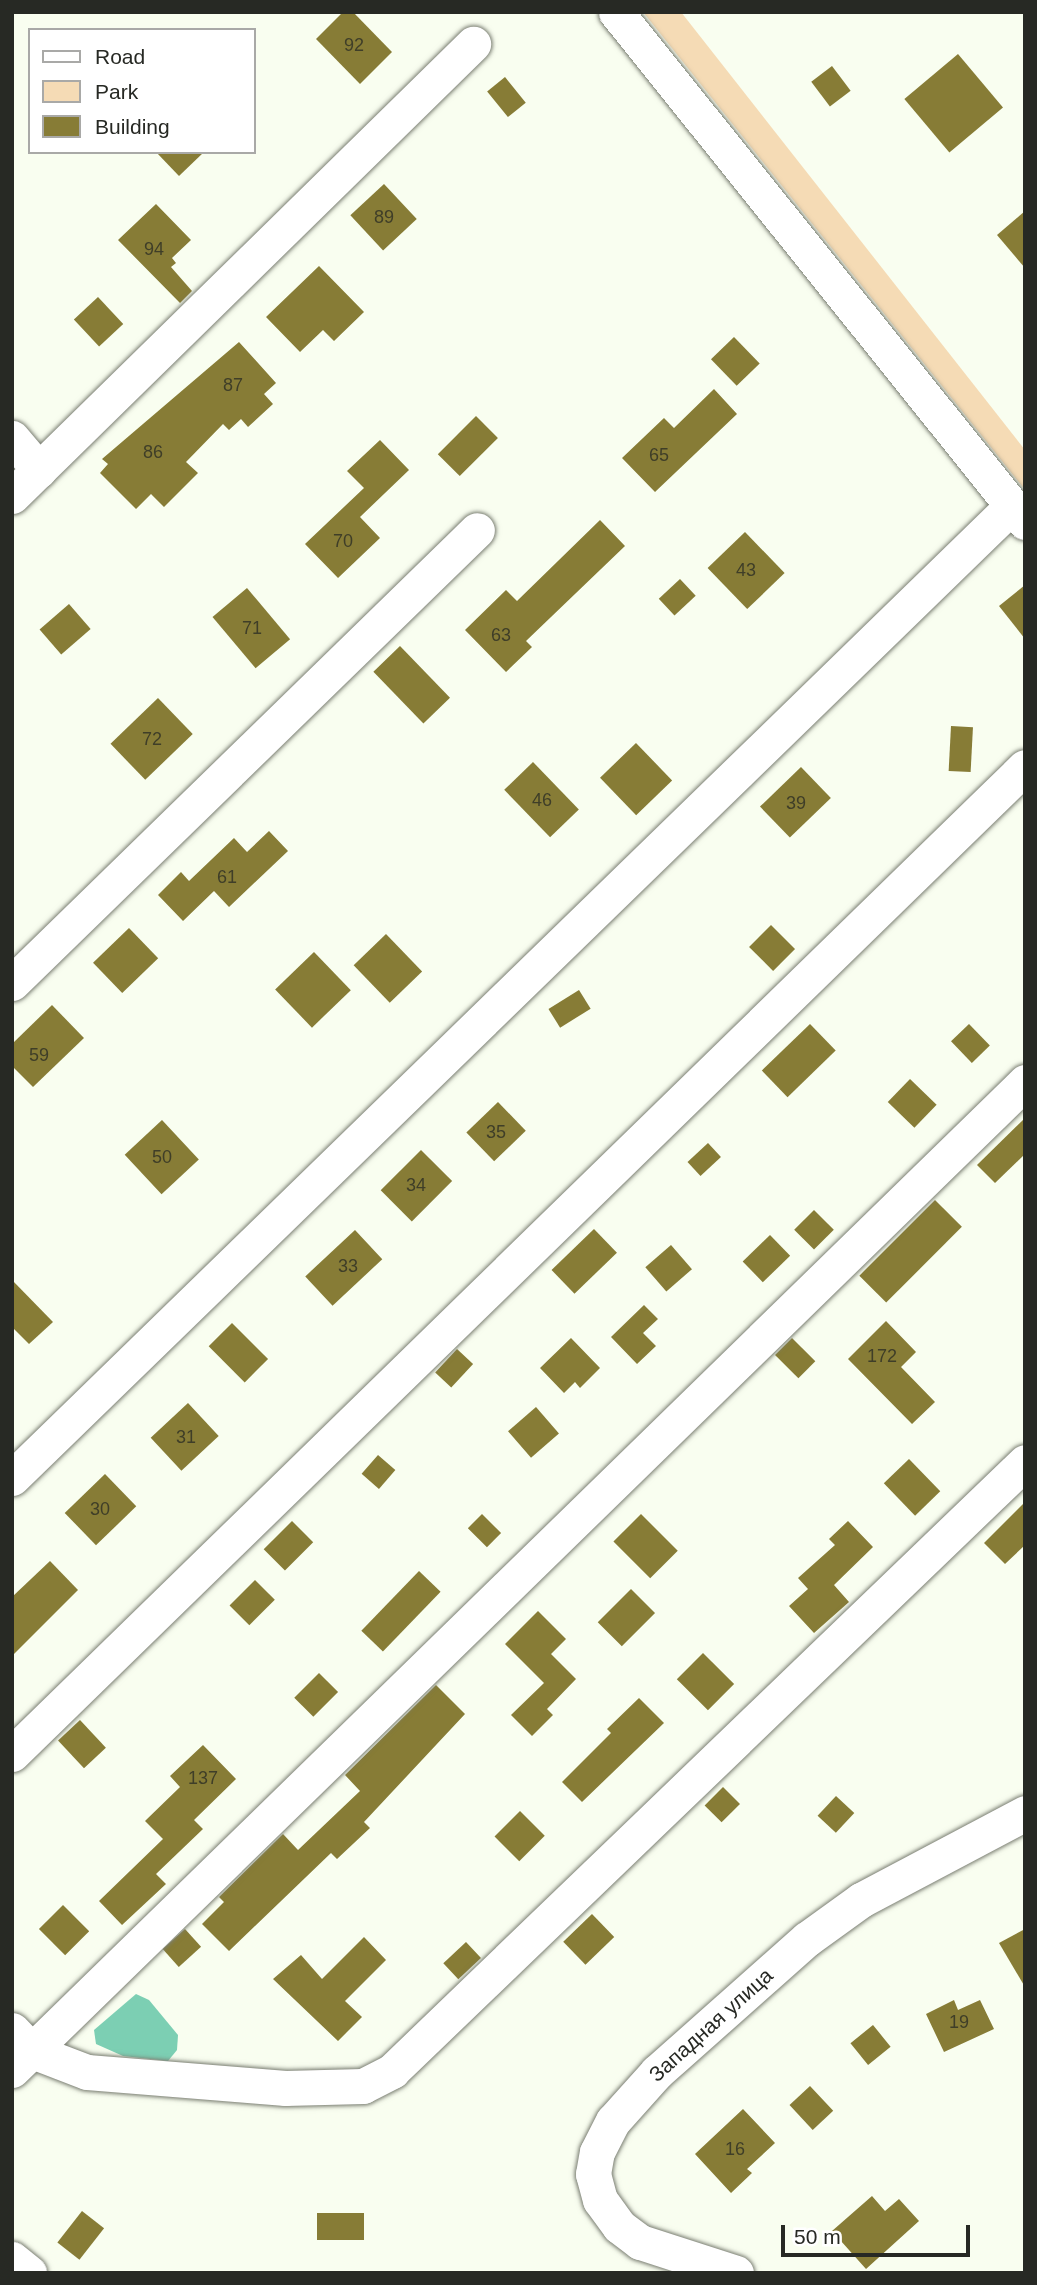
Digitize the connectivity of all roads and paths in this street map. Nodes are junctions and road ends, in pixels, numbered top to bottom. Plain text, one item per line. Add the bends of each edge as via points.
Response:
1 (616, 12) edge
2 (473, 44) dead end
3 (12, 438) edge
4 (39, 470) junction
5 (12, 496) edge
6 (1018, 514) edge
7 (477, 530) dead end
8 (1025, 767) edge
9 (12, 983) edge
10 (1025, 1082) edge
11 (1025, 1462) edge
12 (12, 1478) edge
13 (12, 1754) edge
14 (1025, 1813) edge
15 (19, 2050) edge
16 (12, 2259) edge
17 (29, 2273) edge
18 (736, 2273) edge

1 - 6 street
2 - 4 street
3 - 4 street
4 - 5 street
6 - 12 street
7 - 9 street
8 - 13 street
10 - 15 street
11 - 15 street via 392,2071 363,2086 285,2088 87,2072
14 - 18 street, Западная улица via 861,1900 807,1939 657,2072 613,2121 597,2151 593,2174 600,2200 619,2226 640,2242
16 - 17 street

